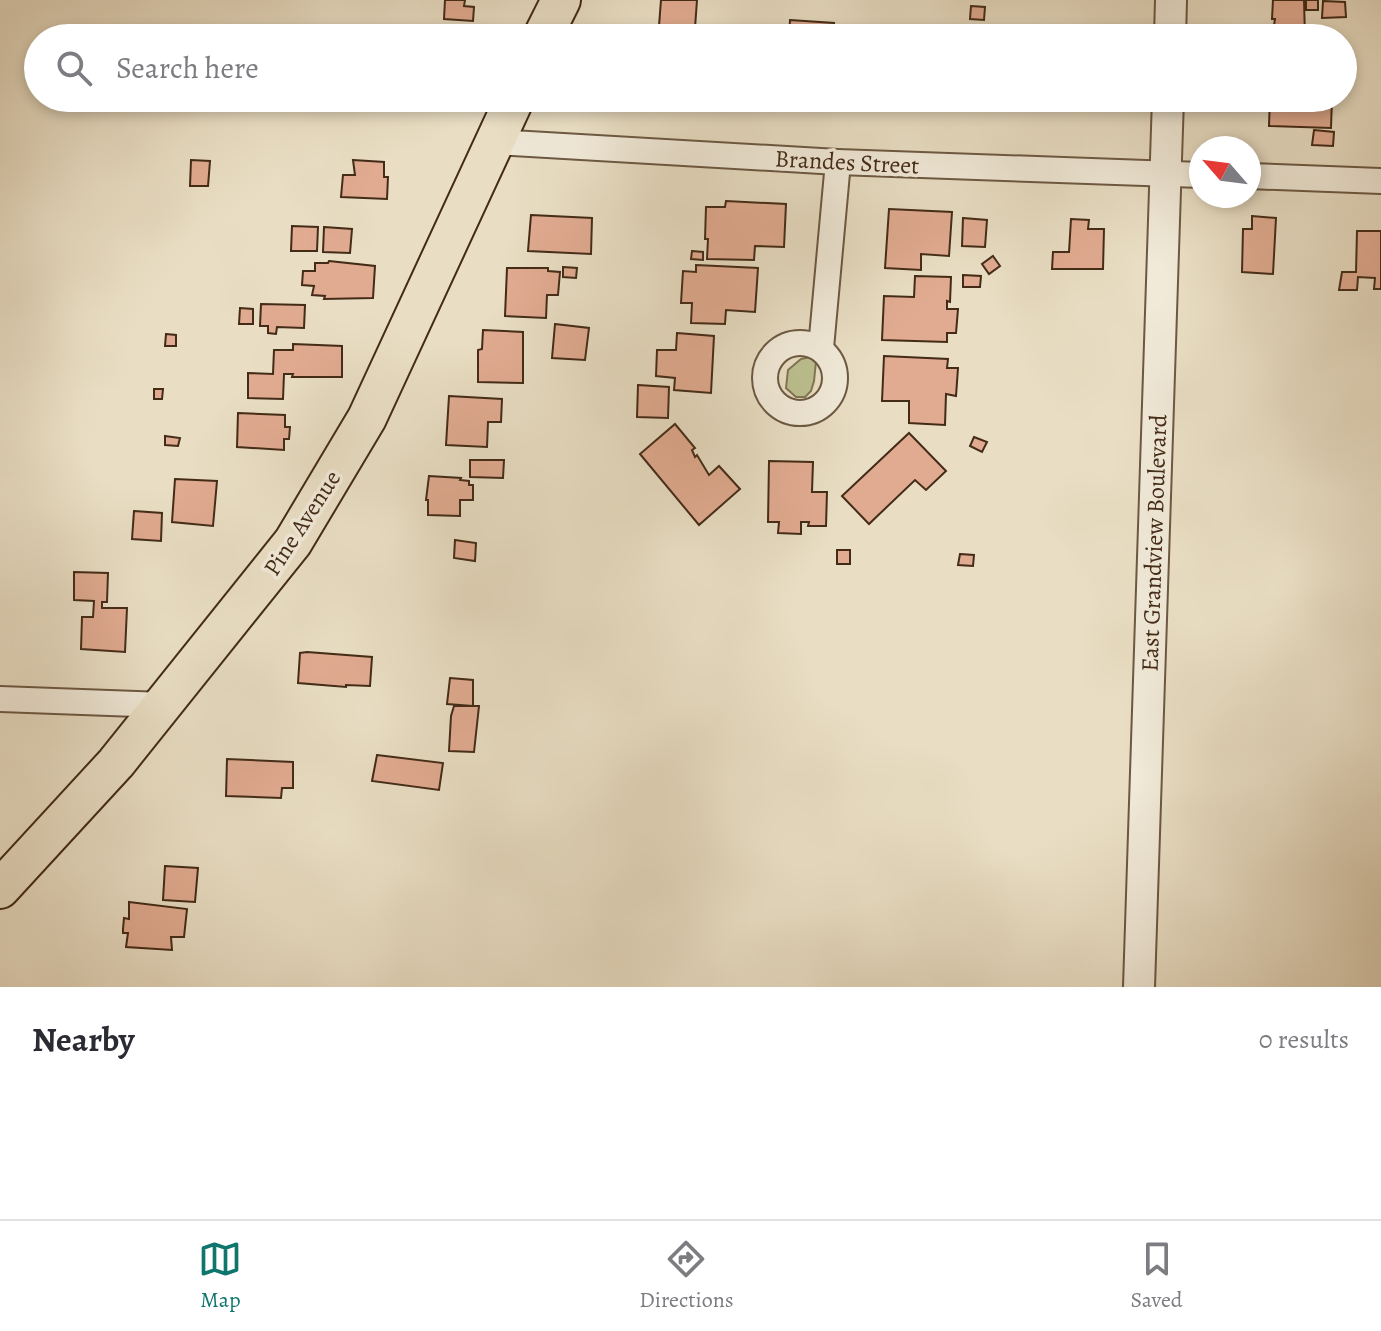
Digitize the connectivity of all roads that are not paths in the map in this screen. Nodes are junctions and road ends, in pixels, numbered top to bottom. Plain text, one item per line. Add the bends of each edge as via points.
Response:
1 (561, 0) edge
2 (1171, 0) edge
3 (549, 24) edge
4 (1170, 24) edge
5 (508, 112) edge
6 (1168, 112) edge
7 (494, 142) junction
8 (838, 162) junction
9 (1166, 174) junction
10 (1189, 175) edge
11 (1261, 176) edge
12 (1381, 181) edge
13 (821, 348) dead end
14 (0, 699) edge
15 (164, 705) junction
16 (0, 889) edge
17 (1139, 987) edge

1 - 3 main road
2 - 4 street
5 - 7 main road, Pine Avenue
6 - 9 street, East Grandview Boulevard
7 - 8 street, Brandes Street
7 - 15 main road, Pine Avenue via 346,457 293,542
8 - 9 street, Brandes Street
8 - 13 street
9 - 10 street, Brandes Street
9 - 17 street, East Grandview Boulevard
11 - 12 street
14 - 15 street
15 - 16 main road, Pine Avenue

